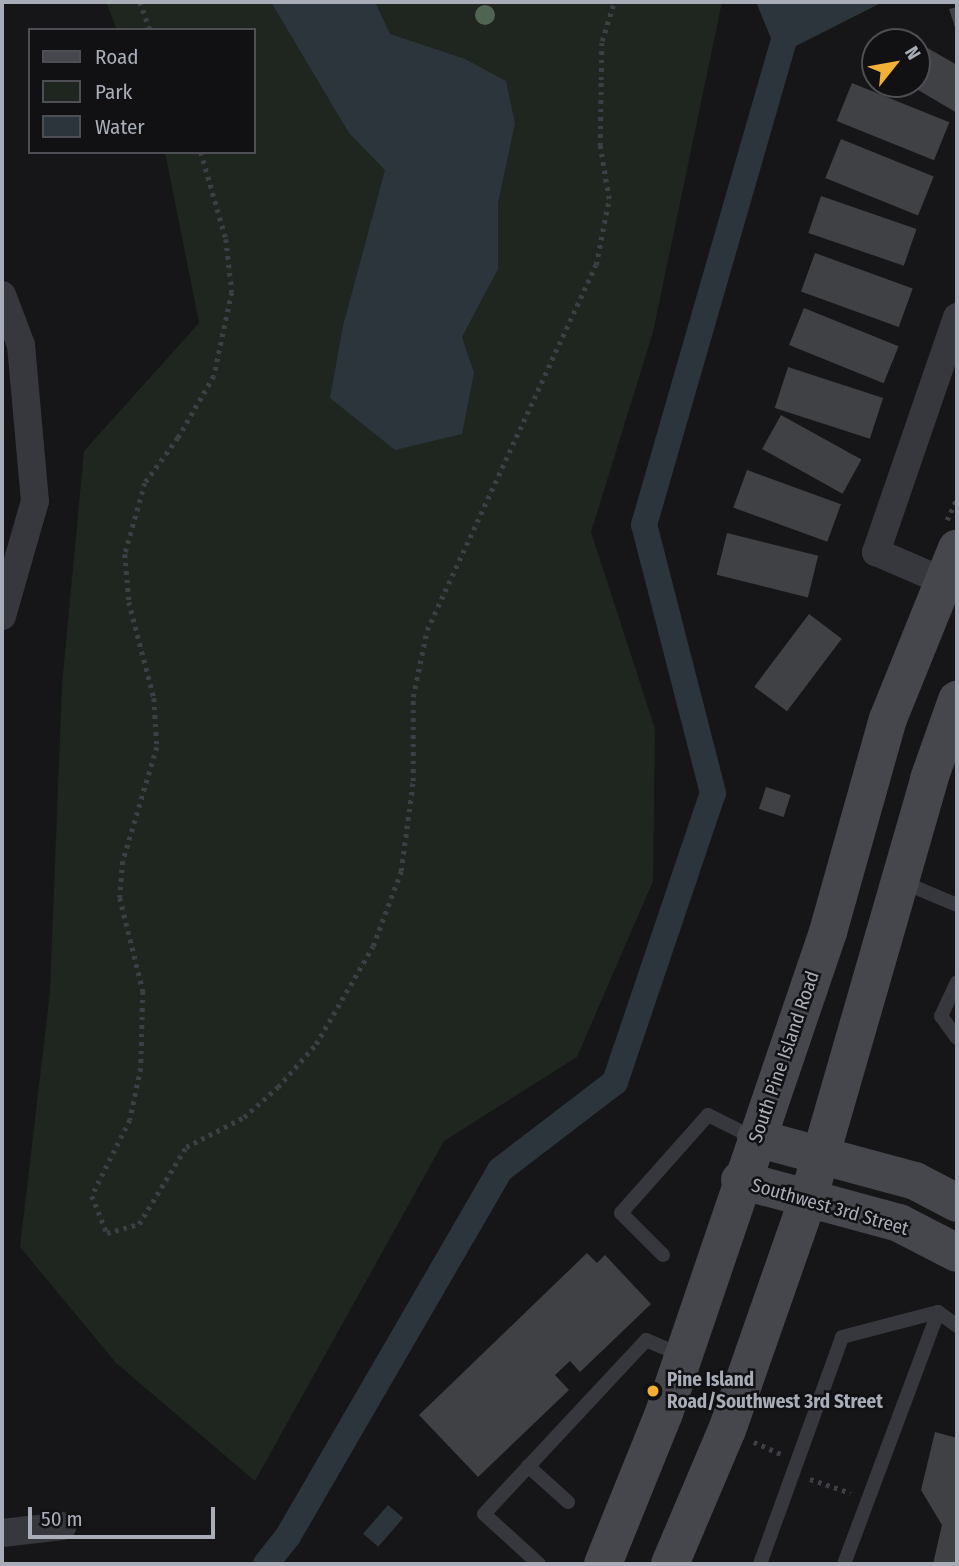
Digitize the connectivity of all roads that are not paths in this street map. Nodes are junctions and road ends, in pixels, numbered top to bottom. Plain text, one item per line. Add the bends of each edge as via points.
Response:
1 (2, 295) edge
2 (957, 317) edge
3 (952, 571) edge
4 (2, 616) edge
5 (957, 699) edge
6 (899, 881) junction
7 (957, 905) edge
8 (957, 982) edge
9 (957, 1038) edge
10 (756, 1138) junction
11 (820, 1153) junction
12 (740, 1180) junction
13 (809, 1196) junction
14 (957, 1203) edge
15 (957, 1253) edge
16 (663, 1255) dead end
17 (938, 1312) junction
18 (957, 1326) edge
19 (683, 1355) junction
20 (528, 1466) junction
21 (568, 1502) dead end
22 (63, 1526) dead end
23 (2, 1533) edge
24 (539, 1564) edge
25 (603, 1564) edge
26 (670, 1564) edge
27 (760, 1564) edge
28 (844, 1564) edge

1 - 4 street via 21,345 35,501
2 - 3 street via 876,552
3 - 10 main road, South Pine Island Road via 888,719 828,932
5 - 6 main road
6 - 7 lane
6 - 11 main road
8 - 9 lane via 941,1016
10 - 11 main road
10 - 12 main road, South Pine Island Road
10 - 16 lane via 708,1115 621,1213
11 - 13 main road
11 - 14 main road via 915,1181
12 - 13 main road, Southwest 3rd Street
12 - 19 main road, South Pine Island Road
13 - 15 main road, Southwest 3rd Street via 899,1223
13 - 26 main road via 727,1430
17 - 18 lane
17 - 27 lane via 842,1338
17 - 28 lane
19 - 20 lane via 646,1340
19 - 25 main road, South Pine Island Road
20 - 21 lane
20 - 24 lane via 484,1514
22 - 23 street

